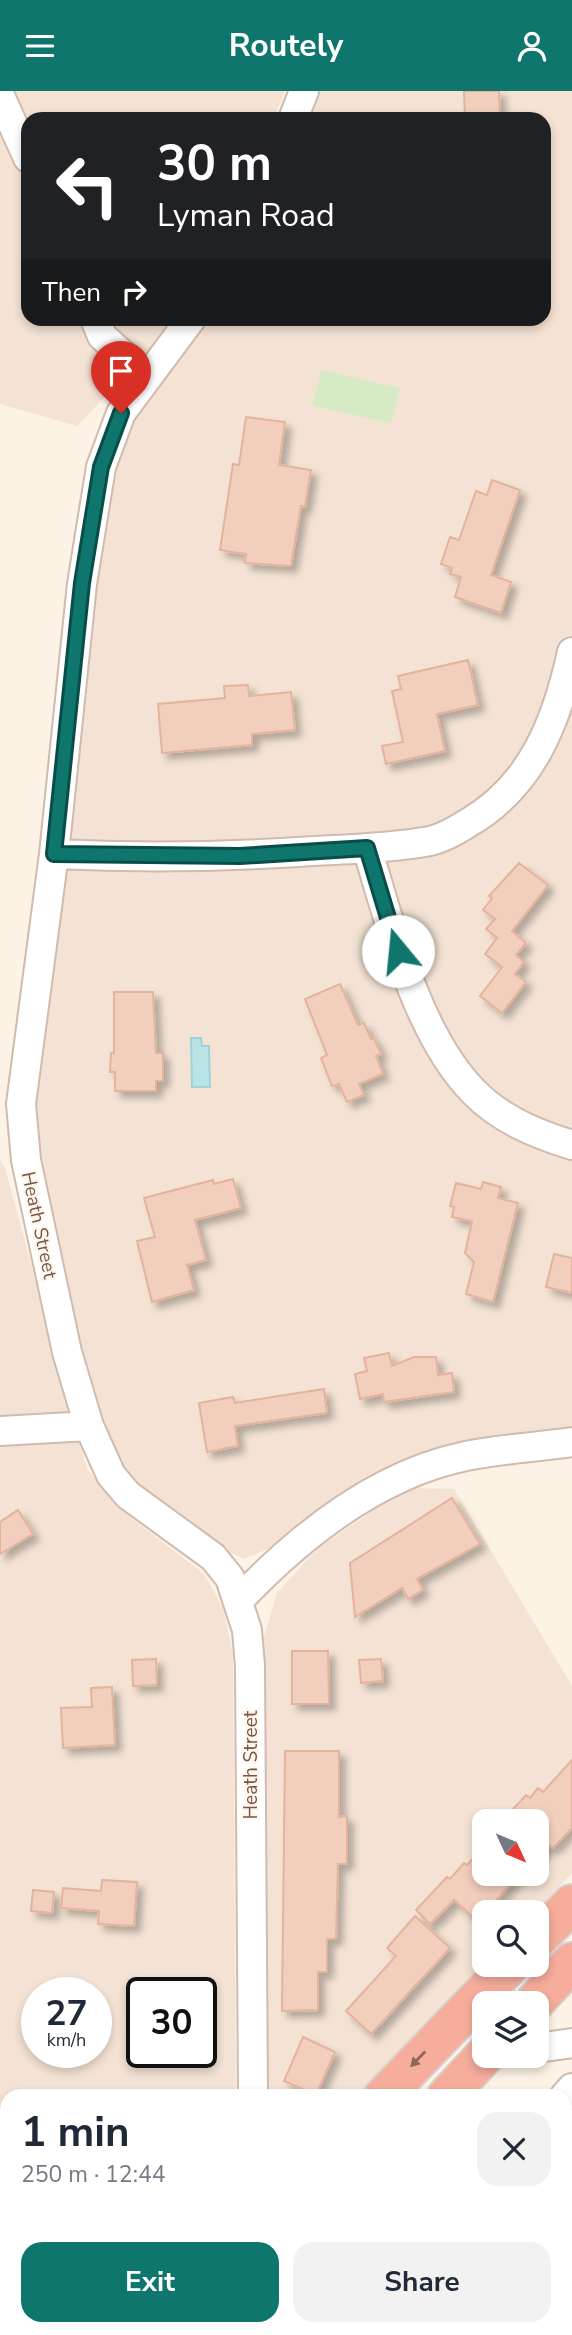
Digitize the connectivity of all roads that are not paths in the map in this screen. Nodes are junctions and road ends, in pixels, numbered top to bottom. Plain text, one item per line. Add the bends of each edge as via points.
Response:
1 (304, 91) edge
2 (0, 96) edge
3 (296, 112) edge
4 (21, 142) edge
5 (98, 326) edge
6 (185, 326) edge
7 (146, 376) junction
8 (572, 652) edge
9 (367, 848) junction
10 (54, 854) junction
11 (11, 1107) edge
12 (572, 1145) edge
13 (89, 1426) junction
14 (0, 1431) edge
15 (572, 1442) edge
16 (239, 1599) junction
17 (572, 1905) edge
18 (549, 1927) edge
19 (572, 1962) edge
20 (498, 1977) edge
21 (545, 1991) edge
22 (572, 2043) edge
23 (549, 2046) edge
24 (473, 2068) edge
25 (253, 2089) edge
26 (391, 2089) edge
27 (453, 2089) edge

1 - 3 street
2 - 4 street
5 - 7 street via 102,337
6 - 7 street, Heath Street
7 - 10 street, Heath Street via 121,413 101,467 82,583
8 - 9 street via 555,714 537,754 495,805 432,840
9 - 10 street via 240,856
9 - 12 street via 398,951 428,1022 457,1071 473,1092 503,1116
10 - 11 street, Heath Street via 23,1075
11 - 13 street, Heath Street via 67,1352
13 - 14 street
13 - 16 street, Heath Street via 111,1475 128,1495 213,1556
15 - 16 street via 465,1457 405,1476 357,1501 311,1534
16 - 25 street, Heath Street via 250,1666
17 - 18 highway
19 - 21 highway
20 -> 26 highway
22 - 23 street
24 - 27 highway

